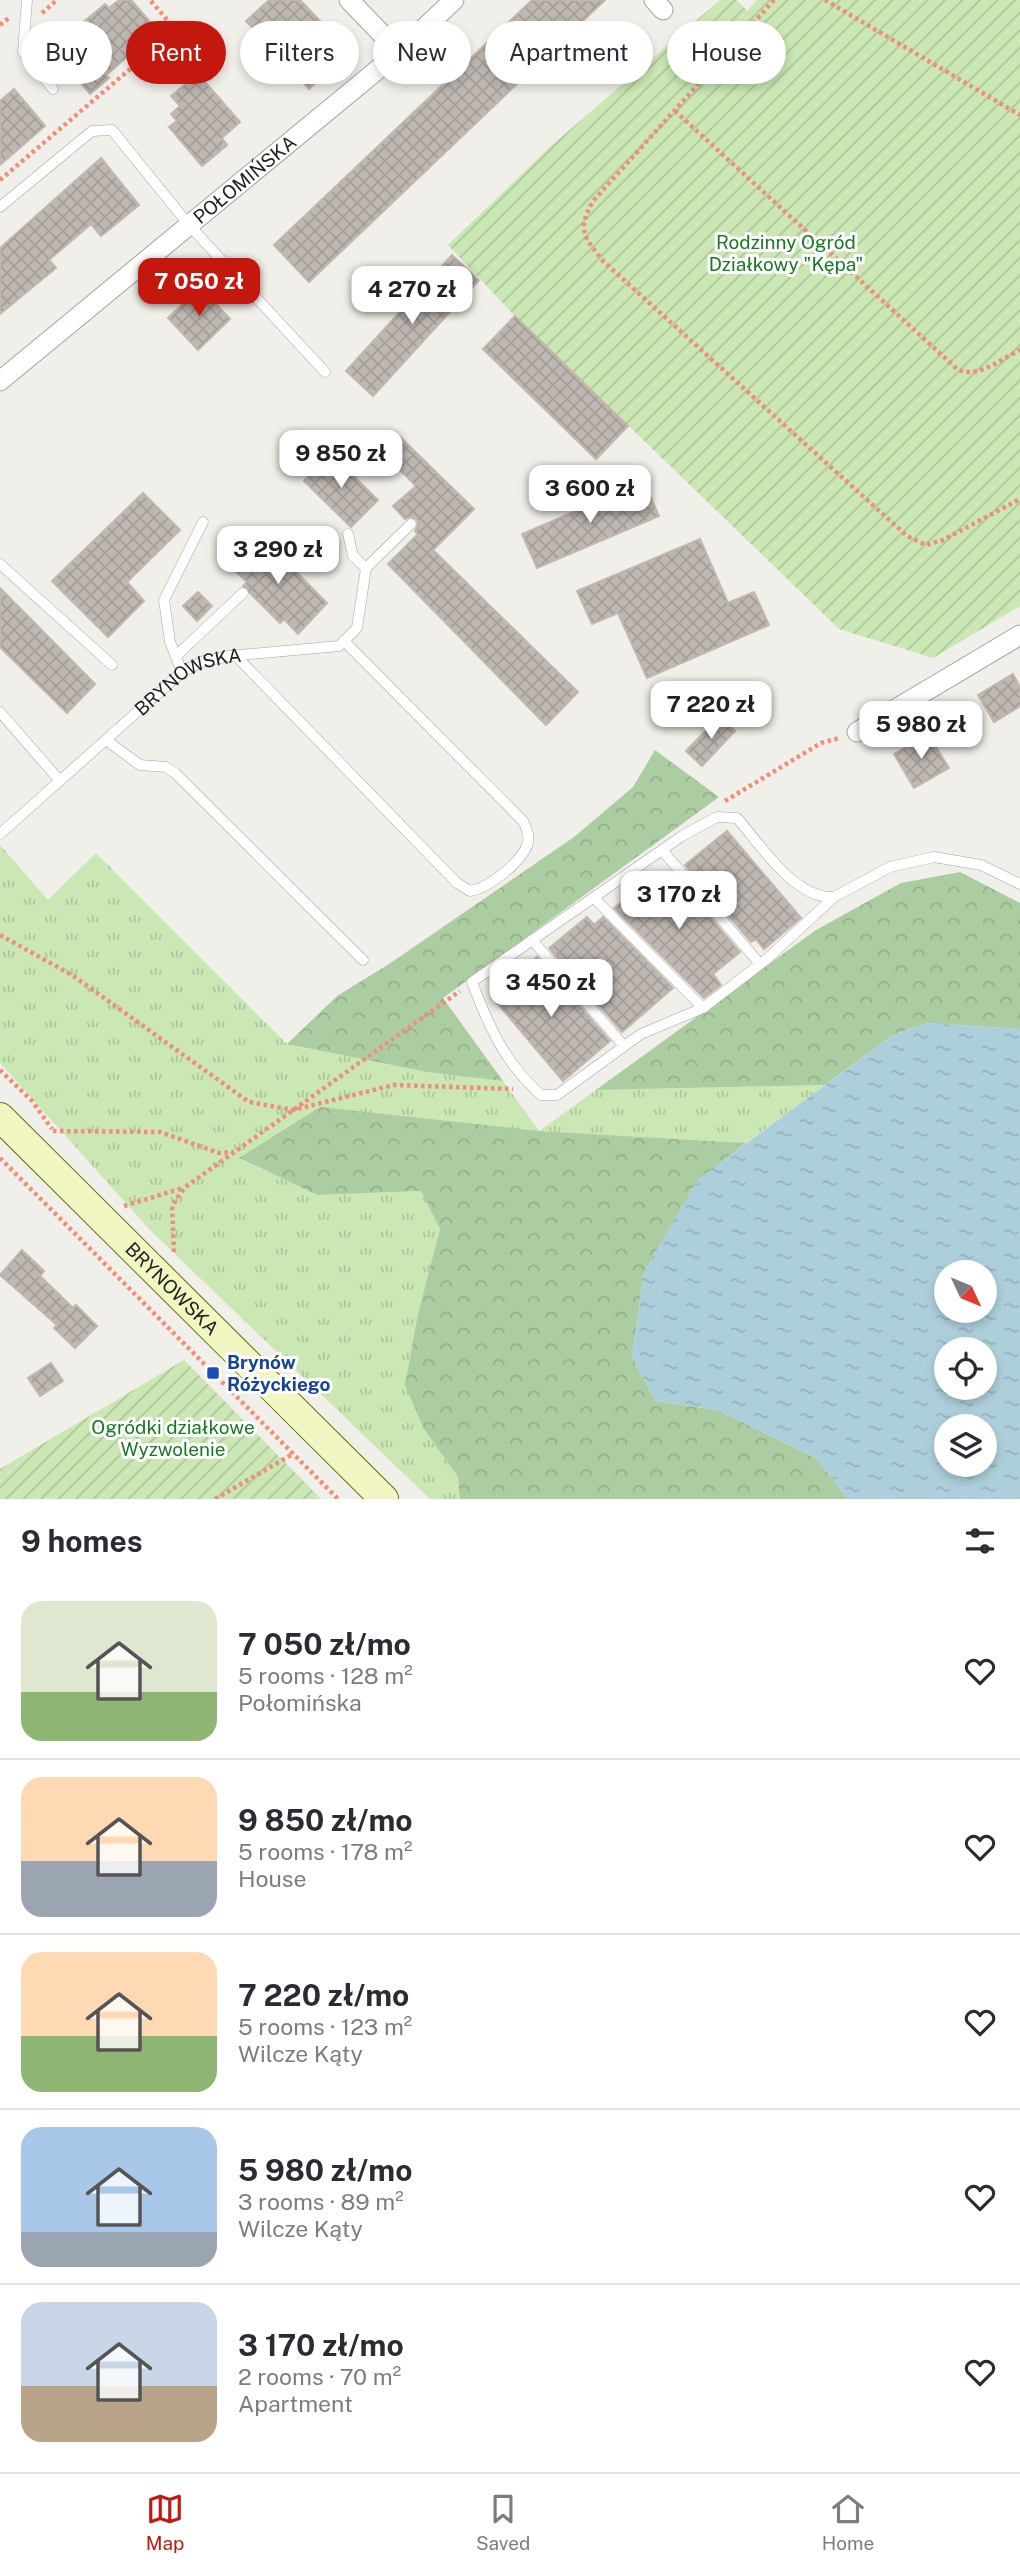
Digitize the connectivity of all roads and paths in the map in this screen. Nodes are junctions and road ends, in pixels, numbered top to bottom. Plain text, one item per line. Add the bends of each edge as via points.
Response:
1 (27, 0) edge
2 (150, 0) edge
3 (349, 0) edge
4 (454, 0) edge
5 (774, 0) edge
6 (825, 0) edge
7 (432, 21) edge
8 (373, 25) edge
9 (373, 73) edge
10 (53, 89) dead end
11 (675, 111) junction
12 (1020, 115) edge
13 (0, 180) edge
14 (0, 207) edge
15 (189, 225) junction
16 (1020, 350) edge
17 (325, 372) dead end
18 (0, 381) edge
19 (1020, 499) edge
20 (203, 522) dead end
21 (411, 524) dead end
22 (348, 534) dead end
23 (0, 564) edge
24 (366, 568) junction
25 (243, 593) dead end
26 (1020, 635) edge
27 (344, 641) junction
28 (235, 655) junction
29 (176, 656) junction
30 (112, 666) dead end
31 (182, 673) junction
32 (0, 712) edge
33 (857, 732) joint
34 (106, 740) junction
35 (60, 781) junction
36 (717, 817) junction
37 (0, 834) edge
38 (662, 850) junction
39 (1020, 884) edge
40 (834, 897) junction
41 (594, 898) junction
42 (0, 935) edge
43 (532, 940) junction
44 (363, 960) dead end
45 (760, 964) junction
46 (472, 982) junction
47 (703, 1008) junction
48 (624, 1046) junction
49 (541, 1094) junction
50 (293, 1110) junction
51 (0, 1117) edge
52 (53, 1130) dead end
53 (235, 1152) junction
54 (0, 1158) edge
55 (184, 1188) junction
56 (118, 1207) dead end
57 (174, 1263) dead end
58 (293, 1454) junction
59 (374, 1494) edge
60 (215, 1499) edge
61 (338, 1499) edge

1 - 10 lane via 23,52
2 - 13 path via 176,30
3 - 8 street
4 - 7 street, POŁOMIŃSKA
5 - 11 path
6 - 12 path
9 - 15 street, POŁOMIŃSKA
11 - 16 path via 963,373 973,374
11 - 19 path via 593,201 583,219 585,238 604,262 907,536 926,545 943,540
14 - 15 lane via 92,131 112,130
15 - 17 lane
15 - 18 street, POŁOMIŃSKA
20 - 29 lane via 164,600
21 - 24 lane
22 - 24 lane via 353,556
23 - 30 lane
24 - 27 lane via 358,628
25 - 29 lane
26 - 33 street
27 - 28 lane, BRYNOWSKA via 339,646
27 - 28 lane via 523,821 528,837 522,854 486,886 464,889
28 - 31 lane, BRYNOWSKA via 204,661
29 - 31 lane
31 - 34 lane, BRYNOWSKA
32 - 35 lane
33 - 36 path via 821,743 721,804
34 - 35 lane, BRYNOWSKA
34 - 44 lane via 141,765 166,767 175,773
35 - 37 lane, BRYNOWSKA
36 - 38 lane
36 - 40 lane via 737,818 795,882 820,897
38 - 41 lane
38 - 45 lane
39 - 40 lane via 981,865 934,857 890,867
40 - 45 lane
41 - 43 lane
41 - 47 lane
42 - 50 path via 72,975 249,1102
43 - 46 lane
43 - 48 lane
45 - 47 lane
46 - 49 lane via 506,1058
46 - 50 path
47 - 48 lane
48 - 49 lane via 571,1088
49 - 50 path via 394,1085
50 - 53 path
51 - 59 main road, BRYNOWSKA
52 - 53 path via 136,1129 160,1132 219,1153
53 - 55 path
54 - 58 path
55 - 56 path
55 - 57 path via 172,1206
58 - 60 path
58 - 61 path

